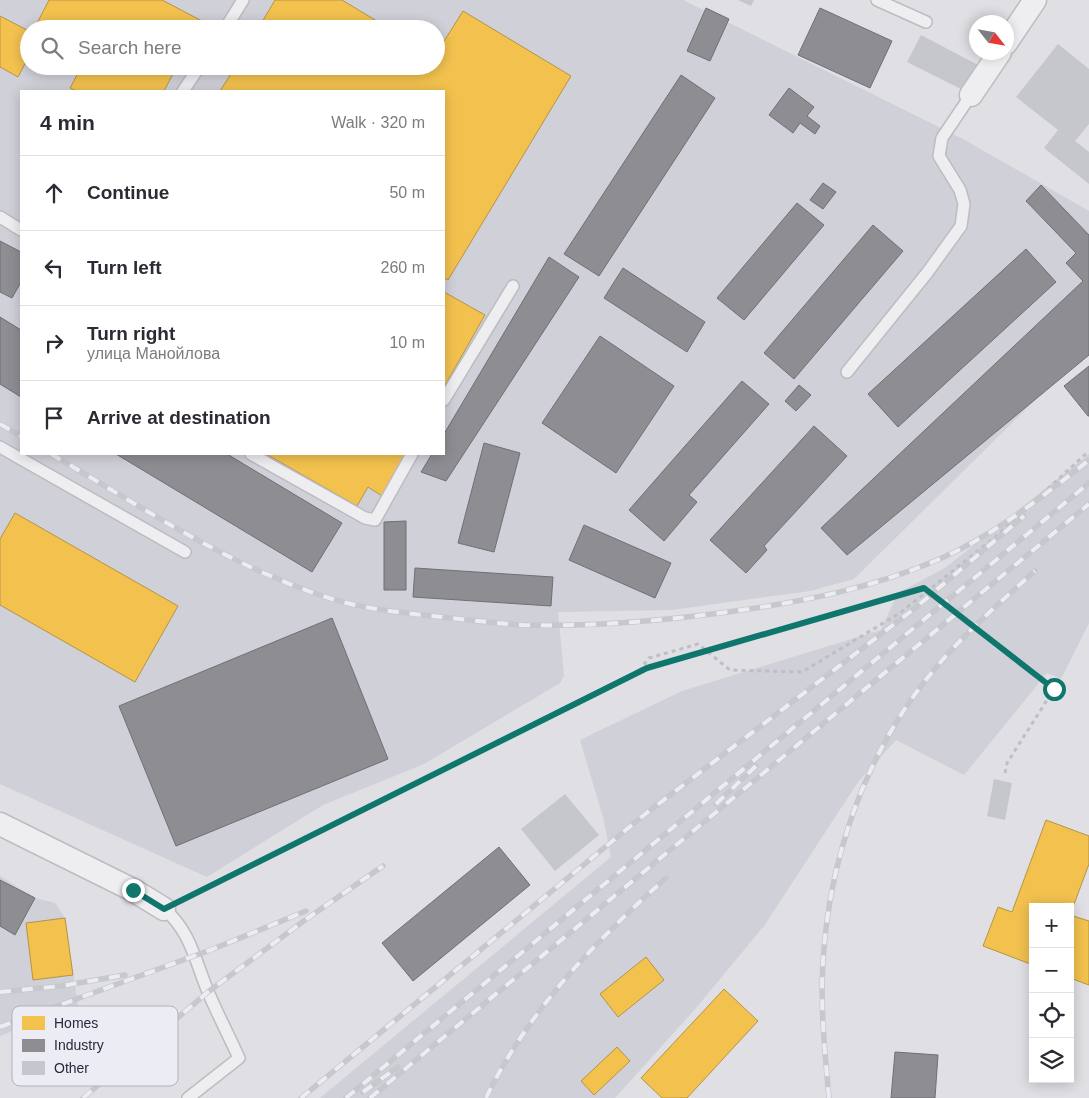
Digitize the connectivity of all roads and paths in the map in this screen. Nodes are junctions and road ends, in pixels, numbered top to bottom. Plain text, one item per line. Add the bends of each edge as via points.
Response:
1 (243, 0) edge
2 (877, 0) edge
3 (1035, 0) edge
4 (231, 20) edge
5 (926, 22) dead end
6 (1014, 31) edge
7 (995, 60) edge
8 (194, 75) edge
9 (184, 90) edge
10 (971, 95) joint
11 (0, 217) edge
12 (20, 229) edge
13 (513, 286) dead end
14 (847, 372) dead end
15 (445, 398) edge
16 (0, 447) edge
17 (1089, 451) edge
18 (253, 455) edge
19 (411, 455) edge
20 (185, 552) dead end
21 (639, 672) junction
22 (1005, 773) dead end
23 (0, 824) edge
24 (164, 909) junction
25 (188, 1098) edge

1 - 4 lane
2 - 5 lane
3 - 6 street
7 - 10 street
8 - 9 lane
10 - 14 lane via 942,138 939,156 960,190 964,204 960,226 927,273
11 - 12 lane
13 - 15 lane
16 - 20 lane
17 - 21 path via 994,538 916,601 802,672 730,670 698,644 648,658
18 - 19 lane via 365,518 375,520
21 - 22 path, bridge via 924,588 1054,689 1007,763
21 - 24 path
23 - 24 street via 133,890
24 - 25 lane via 176,918 196,955 208,992 239,1058

